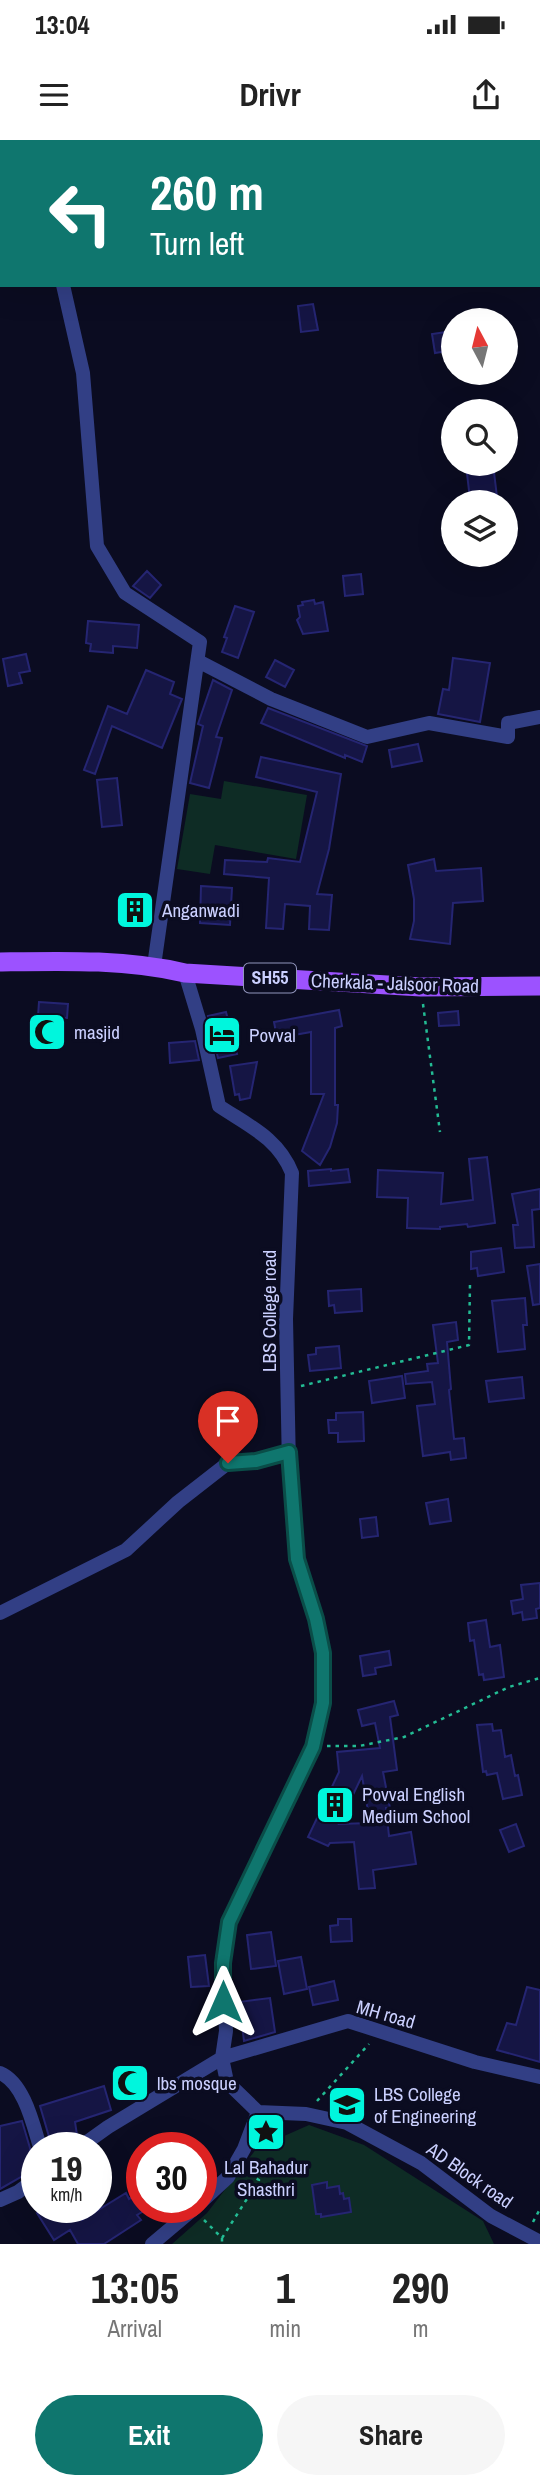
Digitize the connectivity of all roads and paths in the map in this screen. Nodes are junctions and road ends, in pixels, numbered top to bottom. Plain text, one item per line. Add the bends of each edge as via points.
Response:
1 (63, 287) edge
2 (198, 661) junction
3 (540, 717) edge
4 (0, 962) edge
5 (154, 966) junction
6 (185, 973) junction
7 (540, 986) edge
8 (421, 987) junction
9 (440, 1132) dead end
10 (470, 1283) dead end
11 (287, 1389) junction
12 (289, 1452) junction
13 (0, 1613) edge
14 (540, 1678) edge
15 (313, 1747) junction
16 (381, 2031) junction
17 (222, 2058) junction
18 (0, 2073) edge
19 (540, 2077) edge
20 (258, 2112) junction
21 (305, 2114) junction
22 (35, 2132) edge
23 (101, 2132) edge
24 (240, 2169) dead end
25 (217, 2188) edge
26 (21, 2190) edge
27 (0, 2200) edge
28 (178, 2223) edge
29 (208, 2223) edge
30 (222, 2238) junction
31 (540, 2242) edge
32 (152, 2244) edge
33 (222, 2244) edge

1 - 2 street via 83,373 97,546 125,593 200,642
2 - 3 street via 271,699 367,737 429,723 508,737 508,723
2 - 5 street
4 - 5 main road, Cherkala - Jalsoor Road / SH55
5 - 6 main road, Cherkala - Jalsoor Road / SH55
6 - 8 main road, Cherkala - Jalsoor Road / SH55
6 - 11 street, LBS College road via 219,1106 276,1144 292,1172
7 - 8 main road, Cherkala - Jalsoor Road / SH55
8 - 9 path
10 - 11 path via 469,1346
11 - 12 street, LBS College road
12 - 13 street via 228,1463 126,1550
12 - 15 street, LBS College road via 297,1559 323,1653 323,1703
14 - 15 path via 509,1687 404,1737 359,1746
15 - 17 street, LBS College road via 229,1922 223,1963 226,2032
16 - 17 street, MH road via 348,2021
16 - 19 street, MH road via 475,2062
16 - 21 path
17 - 20 street, LBS College road via 227,2082
17 - 23 street, MH road
18 - 22 street via 9,2077 27,2106
20 - 21 street, AD Block road
20 - 25 street via 244,2149
21 - 31 street, AD Block road via 347,2123 421,2163 491,2216
24 - 30 path via 259,2180
26 - 27 street
28 - 32 street
29 - 30 path
30 - 33 path

